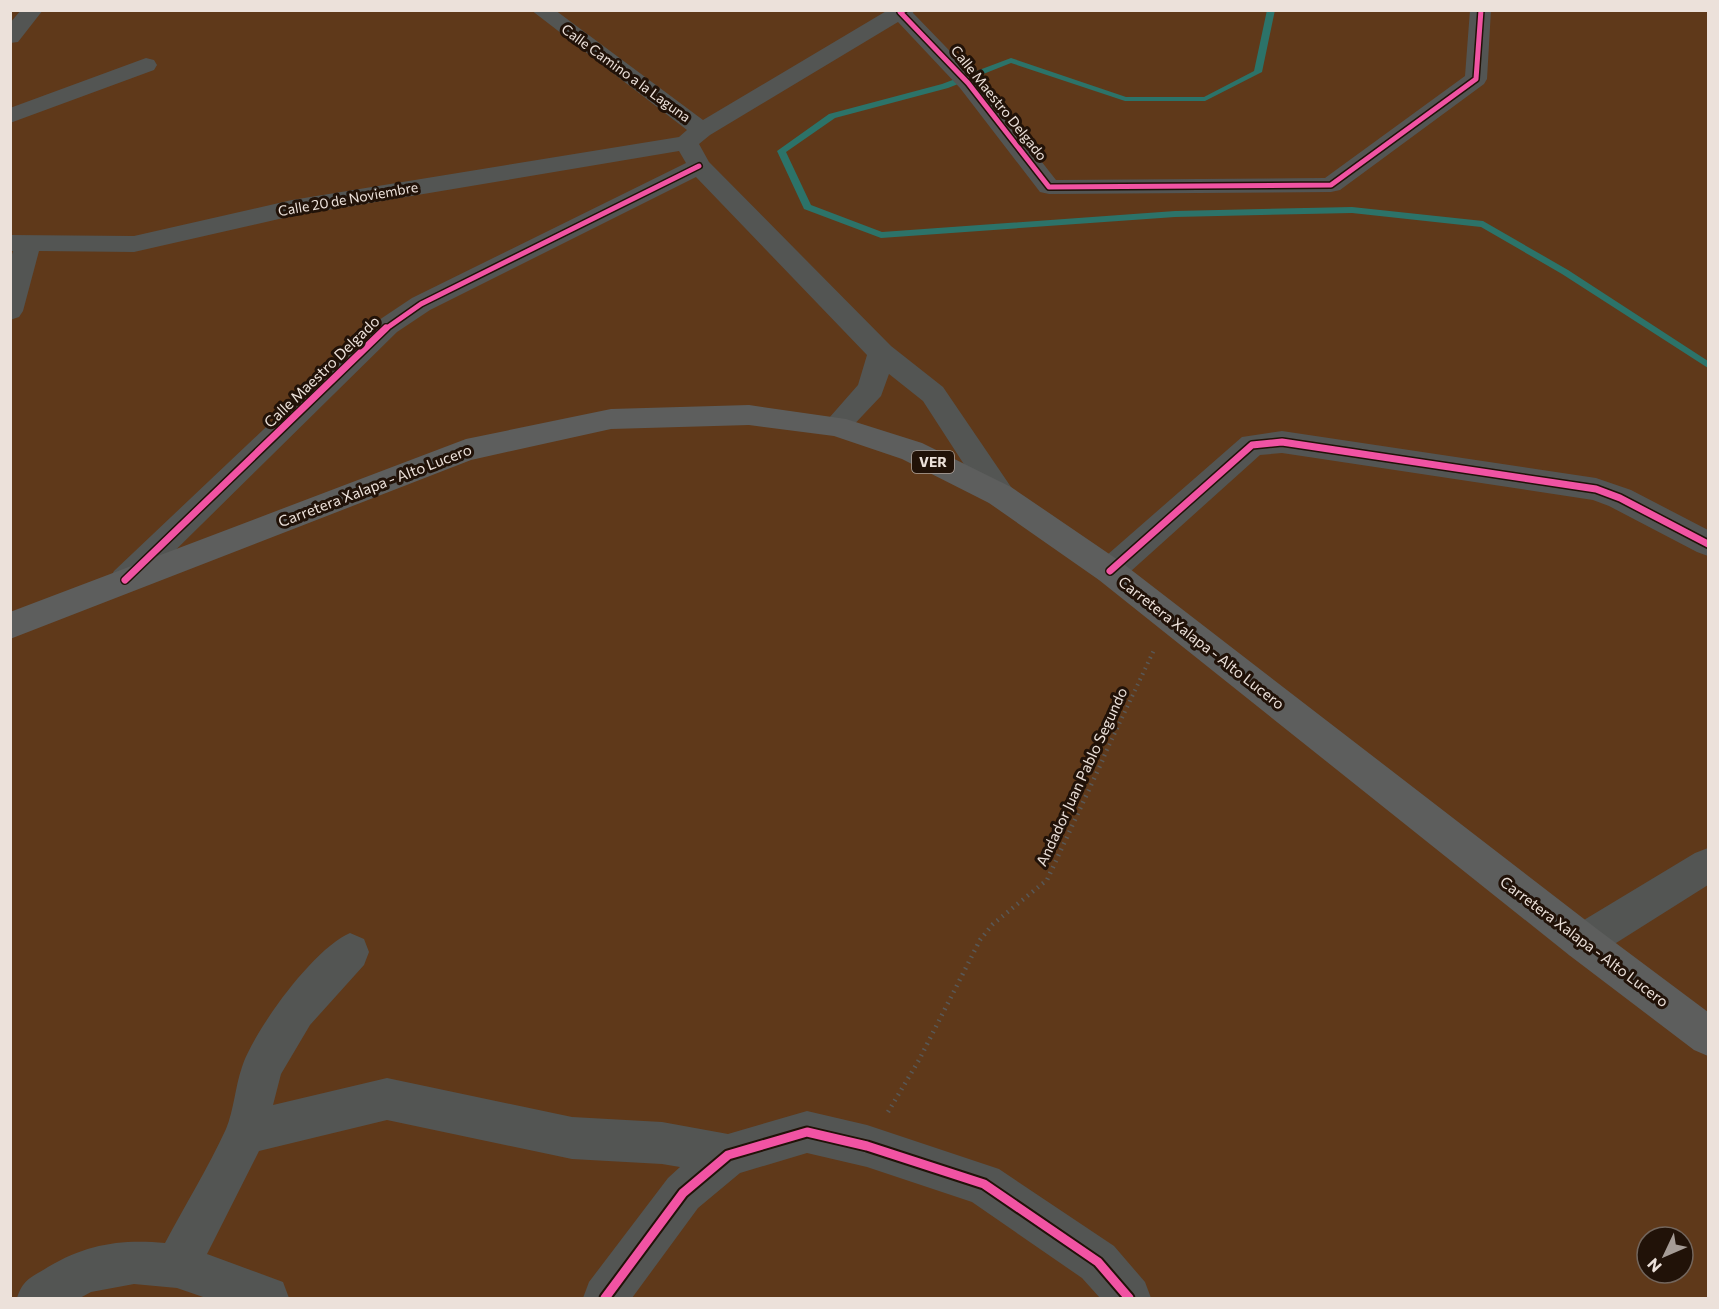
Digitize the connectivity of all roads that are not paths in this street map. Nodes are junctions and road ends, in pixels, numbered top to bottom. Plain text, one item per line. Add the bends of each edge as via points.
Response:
1 (33, 10) edge
2 (541, 10) edge
3 (1481, 10) edge
4 (902, 11) edge
5 (10, 37) edge
6 (146, 64) dead end
7 (10, 116) edge
8 (695, 146) junction
9 (19, 243) edge
10 (10, 311) edge
11 (881, 353) junction
12 (836, 426) junction
13 (1000, 495) junction
14 (1708, 544) edge
15 (1110, 572) junction
16 (125, 580) junction
17 (10, 626) edge
18 (1708, 865) edge
19 (1583, 942) junction
20 (350, 951) dead end
21 (1708, 1036) edge
22 (246, 1133) junction
23 (728, 1155) junction
24 (177, 1266) junction
25 (39, 1299) edge
26 (267, 1299) edge
27 (605, 1299) edge
28 (1129, 1299) edge

1 - 5 street
2 - 8 street, Calle Camino a la Laguna
3 - 4 street, Calle Maestro Delgado via 1476,79 1331,185 1049,188 969,84
4 - 8 street, Calle Maestro Delgado
6 - 7 street
8 - 9 street, Calle 20 de Noviembre via 292,208 134,244
8 - 11 street
8 - 16 street, Calle Maestro Delgado via 388,326
9 - 10 street
11 - 12 street via 870,389
11 - 13 street via 933,394
12 - 13 main road, Carretera Xalapa - Alto Lucero / VER via 912,451
12 - 16 main road, Carretera Xalapa - Alto Lucero / VER via 748,415 611,419 466,450
13 - 15 main road, Carretera Xalapa - Alto Lucero / VER
14 - 15 street via 1596,489 1282,442 1252,445
15 - 19 main road, Carretera Xalapa - Alto Lucero / VER
16 - 17 main road, Carretera Xalapa - Alto Lucero / VER
18 - 19 street
19 - 21 main road, Carretera Xalapa - Alto Lucero / VER
20 - 22 street via 296,1011 262,1067
22 - 23 street via 387,1099 572,1138 662,1143
22 - 24 street
23 - 27 street via 683,1193
23 - 28 street via 807,1132 867,1146 984,1184 1098,1262
24 - 25 street via 134,1262 84,1270
24 - 26 street

